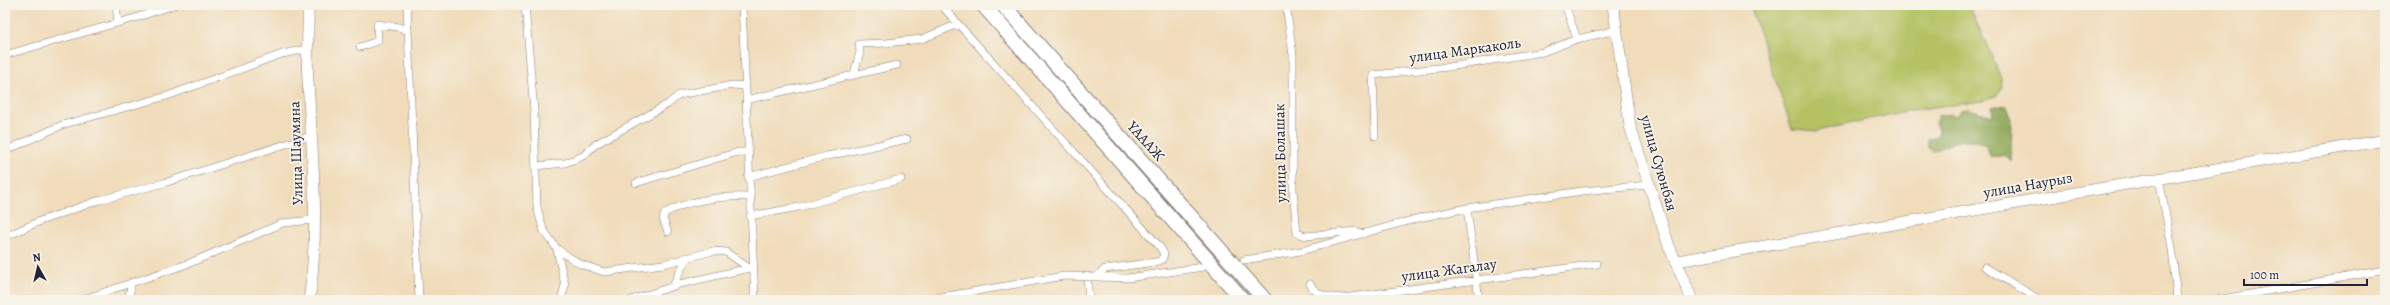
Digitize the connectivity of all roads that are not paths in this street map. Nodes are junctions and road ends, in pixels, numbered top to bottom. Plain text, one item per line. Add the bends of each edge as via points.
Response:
1 (116, 5) edge
2 (174, 5) edge
3 (308, 5) edge
4 (407, 5) edge
5 (525, 5) edge
6 (742, 5) edge
7 (941, 5) edge
8 (983, 5) edge
9 (1003, 5) edge
10 (1286, 5) edge
11 (1565, 5) edge
12 (1613, 5) edge
13 (118, 23) junction
14 (958, 24) junction
15 (1617, 30) junction
16 (408, 31) junction
17 (1576, 39) junction
18 (360, 47) dead end
19 (307, 49) junction
20 (5, 55) edge
21 (897, 65) dead end
22 (854, 74) junction
23 (746, 86) junction
24 (746, 100) junction
25 (312, 136) junction
26 (1375, 136) dead end
27 (907, 139) dead end
28 (2385, 140) edge
29 (5, 151) edge
30 (747, 152) junction
31 (536, 166) junction
32 (748, 177) junction
33 (2159, 178) junction
34 (901, 179) dead end
35 (636, 183) dead end
36 (1648, 185) junction
37 (749, 197) junction
38 (1467, 208) junction
39 (750, 216) junction
40 (313, 220) junction
41 (668, 232) dead end
42 (1362, 234) junction
43 (5, 237) edge
44 (557, 249) junction
45 (687, 257) junction
46 (1244, 260) dead end
47 (1677, 261) junction
48 (1597, 264) dead end
49 (751, 267) junction
50 (1204, 267) dead end
51 (1985, 267) dead end
52 (2385, 270) edge
53 (1087, 276) junction
54 (1097, 276) junction
55 (1476, 279) junction
56 (132, 282) junction
57 (1310, 284) dead end
58 (673, 286) junction
59 (1385, 296) edge
60 (81, 300) edge
61 (128, 300) edge
62 (309, 300) edge
63 (419, 300) edge
64 (561, 300) edge
65 (631, 300) edge
66 (755, 300) edge
67 (924, 300) edge
68 (1089, 300) edge
69 (1244, 300) edge
70 (1265, 300) edge
71 (1479, 300) edge
72 (1692, 300) edge
73 (2040, 300) edge
74 (2177, 300) edge
75 (2217, 300) edge

1 - 13 street
2 - 13 street
3 - 19 street, Улица Шаумяна
4 - 16 street
5 - 31 street
6 - 23 street
7 - 14 street
8 - 69 highway
9 - 70 highway, ҮАААЖ
10 - 42 street, улица Болашак via 1293,56 1293,189 1297,233 1306,236 1356,231
11 - 17 street
12 - 15 street, улица Суюнбая
13 - 20 street
14 - 22 street via 922,39 859,44 860,52
14 - 54 street via 1164,254 1162,260 1156,262 1106,269
15 - 17 street, улица Маркаколь
15 - 36 street, улица Суюнбая via 1630,126
16 - 18 street via 377,24 378,42
16 - 63 street
17 - 26 street, улица Маркаколь via 1543,52 1448,67 1373,75
19 - 25 street, Улица Шаумяна
19 - 29 street via 282,54 167,96 62,125
21 - 22 street
22 - 24 street
23 - 24 street
23 - 31 street via 733,85 679,95 668,104 596,144 576,160
24 - 30 street
25 - 40 street, Улица Шаумяна
25 - 43 street via 164,184 100,200
27 - 32 street via 827,156
28 - 33 street, улица Наурыз
30 - 32 street
30 - 35 street via 738,152
31 - 44 street via 541,222
32 - 37 street
33 - 47 street, улица Наурыз
33 - 74 street via 2172,248
34 - 39 street via 799,207
36 - 38 street via 1568,193
36 - 47 street, улица Суюнбая via 1669,246
37 - 39 street
37 - 41 street via 705,199 674,208 665,213 663,219
38 - 42 street
38 - 55 street
39 - 49 street
40 - 56 street via 283,223 190,263
40 - 62 street, Улица Шаумяна via 313,268
42 - 46 street via 1301,251
44 - 45 street via 580,264 604,272 663,264
44 - 64 street via 565,285
45 - 49 street via 701,252 726,252
45 - 58 street
47 - 72 street, улица Суюнбая
48 - 55 street, улица Жагалау
49 - 58 street
49 - 66 street
50 - 54 street via 1128,278
51 - 73 street
52 - 75 street
53 - 54 street
53 - 67 street via 1064,276 1013,283
53 - 68 street
55 - 59 street, улица Жагалау
55 - 71 street
56 - 60 street
56 - 61 street
57 - 59 street, улица Жагалау via 1313,290 1327,297
58 - 65 street

